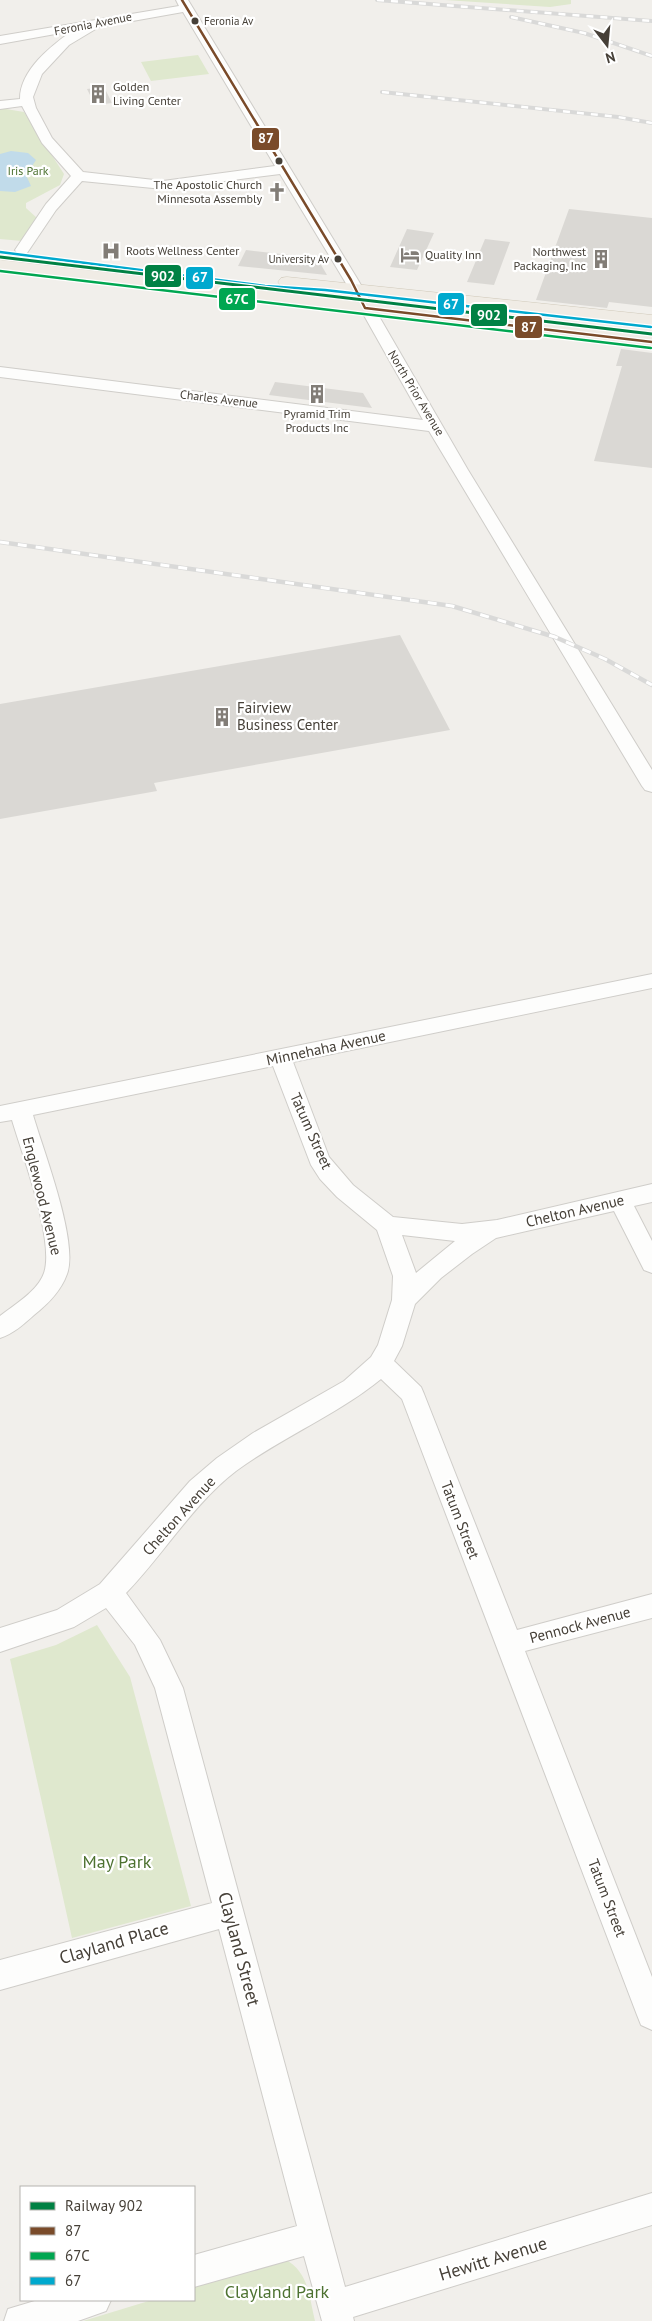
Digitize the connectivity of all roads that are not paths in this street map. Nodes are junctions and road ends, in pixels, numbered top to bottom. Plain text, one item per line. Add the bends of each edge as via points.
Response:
1 (184, 4) edge
2 (99, 22) junction
3 (42, 34) junction
4 (0, 40) edge
5 (65, 43) junction
6 (27, 102) junction
7 (0, 105) edge
8 (284, 169) junction
9 (79, 176) junction
10 (0, 246) edge
11 (22, 250) junction
12 (0, 265) edge
13 (355, 287) junction
14 (365, 308) junction
15 (652, 322) edge
16 (652, 342) edge
17 (0, 372) edge
18 (437, 427) junction
19 (652, 786) edge
20 (652, 981) edge
21 (280, 1057) junction
22 (10, 1112) edge
23 (652, 1193) edge
24 (620, 1200) junction
25 (387, 1225) junction
26 (497, 1229) junction
27 (652, 1264) edge
28 (404, 1300) junction
29 (3, 1325) edge
30 (380, 1364) junction
31 (109, 1592) junction
32 (652, 1606) edge
33 (0, 1640) edge
34 (508, 1644) junction
35 (229, 1912) junction
36 (0, 1975) edge
37 (652, 2015) edge
38 (652, 2209) edge
39 (317, 2236) junction
40 (195, 2271) edge
41 (90, 2301) edge
42 (336, 2314) edge
43 (20, 2321) edge

1 - 2 street, Feronia Avenue
1 - 8 street, North Prior Avenue
2 - 3 street, Feronia Avenue
2 - 5 street
3 - 4 street, Feronia Avenue
3 - 5 street via 58,37
5 - 6 street via 36,75 27,91
6 - 7 street
6 - 9 street via 37,126 69,168
8 - 9 street via 163,186
8 - 13 street, North Prior Avenue
9 - 11 street via 51,207
10 - 11 main road
11 - 13 main road via 266,280
12 - 14 main road
13 - 14 street, North Prior Avenue
13 - 15 main road
14 - 16 main road
14 - 18 street, North Prior Avenue
17 - 18 street, Charles Avenue
18 - 19 street, North Prior Avenue
20 - 21 street, Minnehaha Avenue
21 - 22 street, Minnehaha Avenue
21 - 25 street, Tatum Street via 319,1158 328,1173
22 - 29 street, Englewood Avenue via 50,1218 59,1263 48,1288
23 - 24 street, Chelton Avenue
24 - 26 street, Chelton Avenue
24 - 27 street
25 - 26 street, Chelton Avenue via 462,1233
25 - 28 street via 405,1276
26 - 28 street, Chelton Avenue via 468,1243 444,1260
28 - 30 street via 390,1346
30 - 31 street, Chelton Avenue via 352,1388 262,1440 226,1465 199,1490
30 - 34 street, Tatum Street via 412,1394
31 - 33 street, Chelton Avenue via 65,1618
31 - 35 street, Clayland Street via 136,1622 155,1653 169,1688
32 - 34 street, Pennock Avenue
34 - 37 street, Tatum Street
35 - 36 street, Clayland Place
35 - 39 street, Clayland Street
38 - 42 street, Hewitt Avenue
39 - 40 street
39 - 42 street, Clayland Street
41 - 43 street

